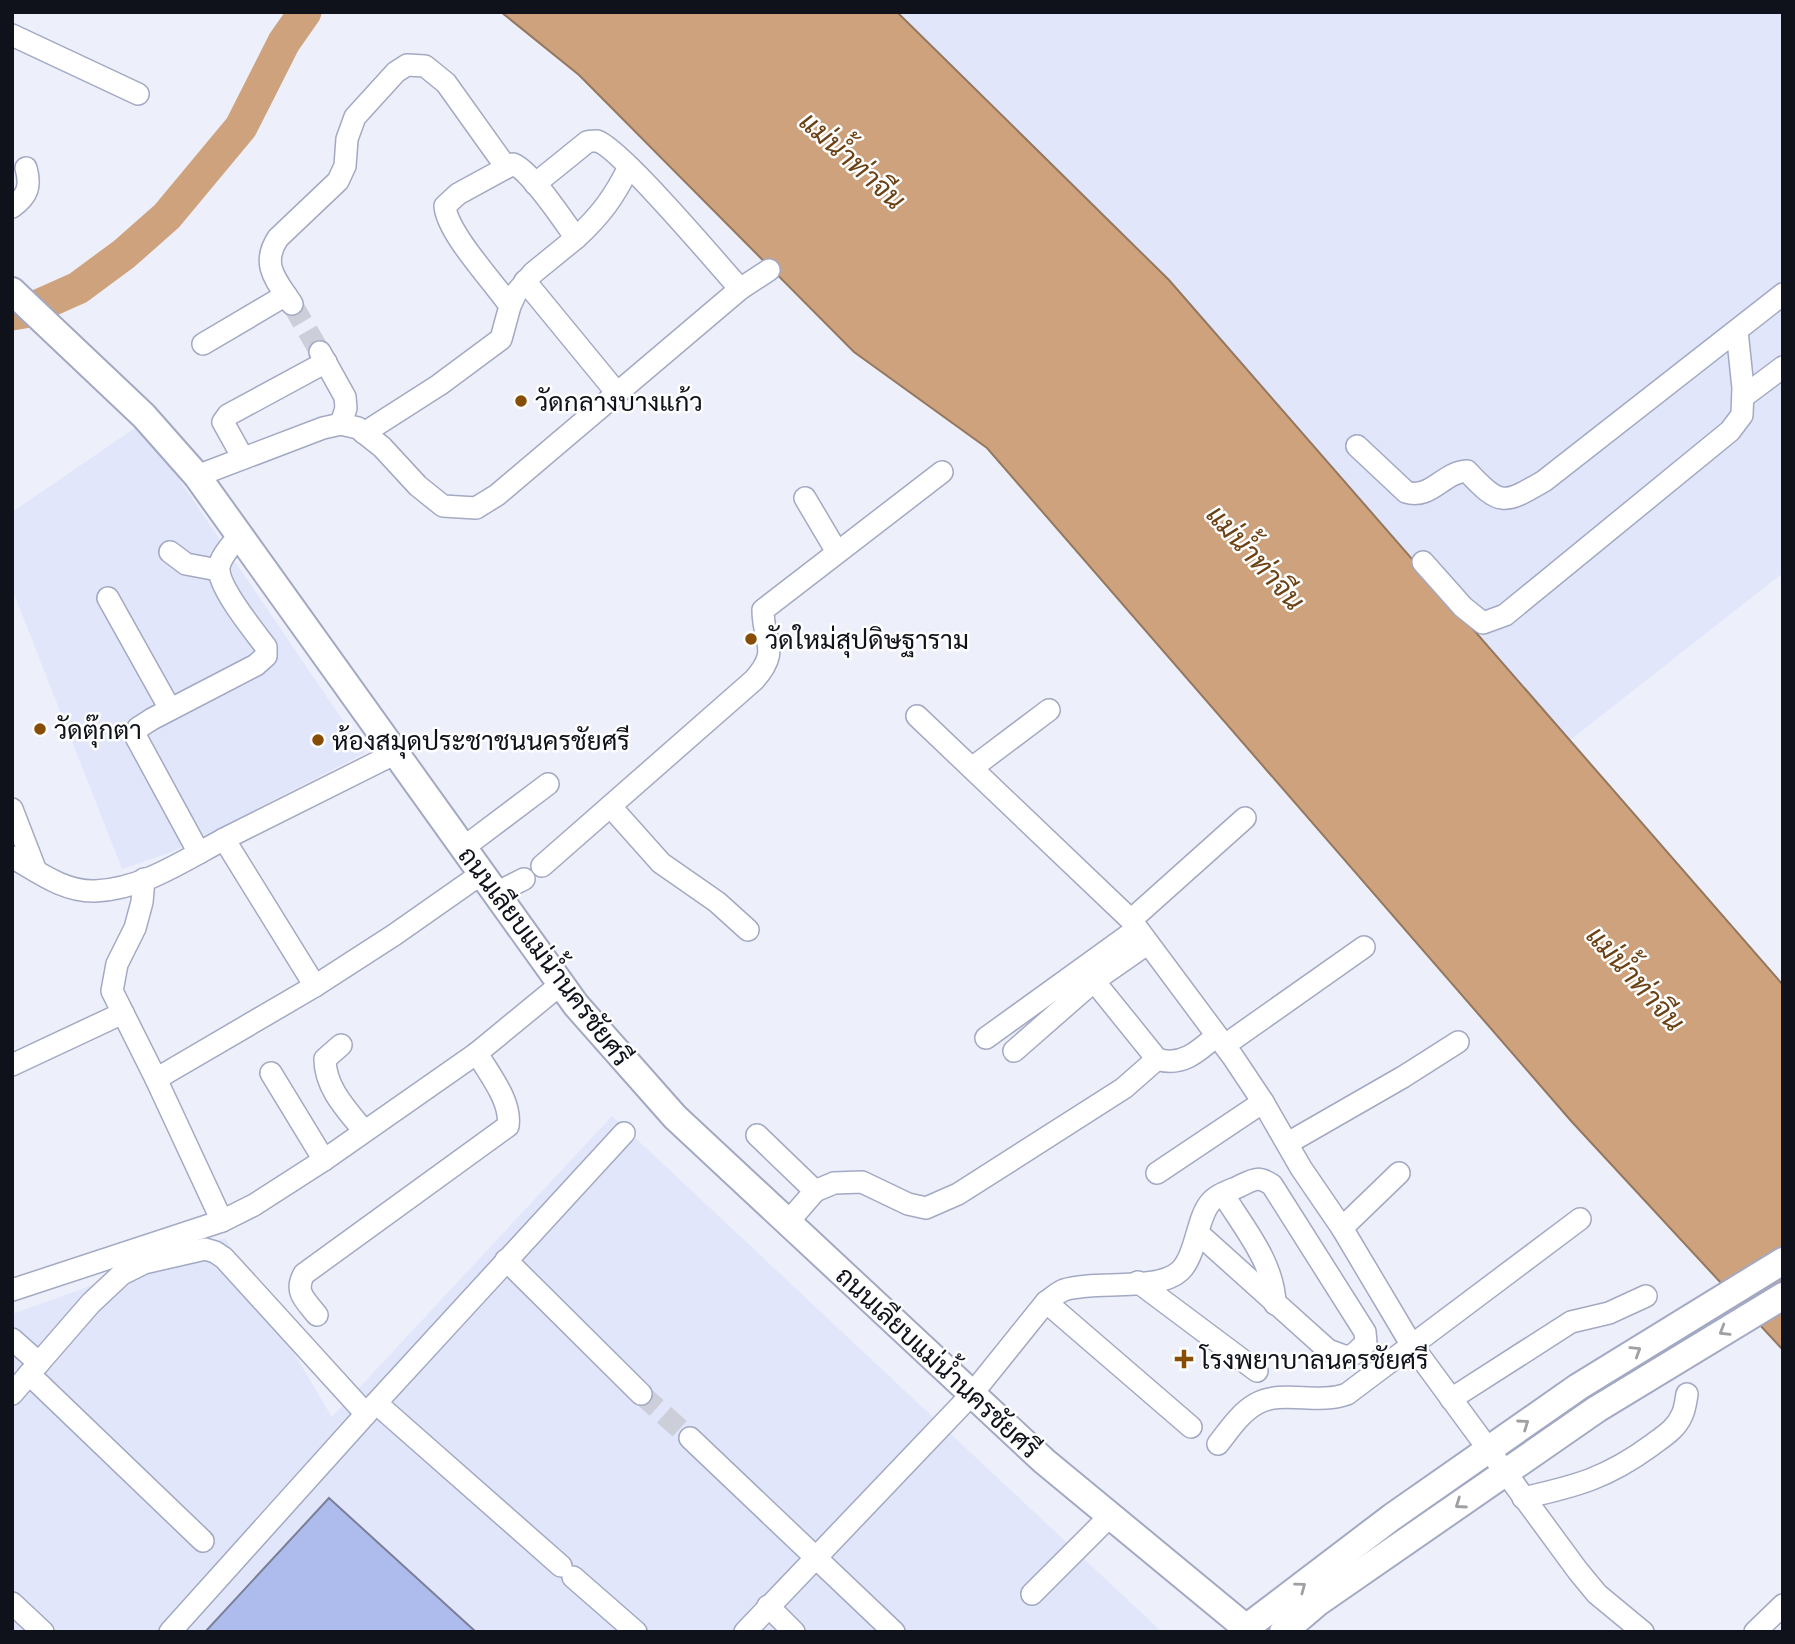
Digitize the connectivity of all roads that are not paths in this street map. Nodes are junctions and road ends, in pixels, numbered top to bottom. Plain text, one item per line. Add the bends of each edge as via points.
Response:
1 (12, 35) edge
2 (138, 94) dead end
3 (506, 167) junction
4 (629, 167) junction
5 (26, 168) dead end
6 (535, 184) junction
7 (12, 207) edge
8 (576, 238) junction
9 (769, 270) dead end
10 (525, 281) junction
11 (740, 289) junction
12 (12, 291) edge
13 (1783, 295) edge
14 (510, 306) junction
15 (1737, 331) junction
16 (203, 344) dead end
17 (1783, 367) edge
18 (617, 393) junction
19 (1742, 397) junction
20 (341, 424) junction
21 (365, 433) junction
22 (1357, 446) dead end
23 (243, 458) junction
24 (942, 472) dead end
25 (197, 476) junction
26 (806, 498) dead end
27 (240, 534) junction
28 (170, 552) dead end
29 (837, 552) junction
30 (1423, 562) dead end
31 (219, 570) junction
32 (108, 598) dead end
33 (170, 709) junction
34 (1049, 710) dead end
35 (917, 716) dead end
36 (396, 753) junction
37 (972, 768) junction
38 (548, 784) dead end
39 (611, 807) junction
40 (12, 809) edge
41 (1245, 818) dead end
42 (224, 839) junction
43 (463, 848) junction
44 (199, 853) junction
45 (12, 857) edge
46 (542, 866) dead end
47 (36, 871) junction
48 (144, 879) junction
49 (524, 879) dead end
50 (488, 884) junction
51 (748, 930) dead end
52 (1138, 931) junction
53 (1364, 947) dead end
54 (1094, 981) junction
55 (561, 984) junction
56 (315, 986) junction
57 (123, 1013) junction
58 (986, 1038) dead end
59 (1220, 1041) junction
60 (1458, 1042) dead end
61 (341, 1045) dead end
62 (1014, 1051) dead end
63 (477, 1053) junction
64 (1157, 1059) junction
65 (12, 1065) edge
66 (271, 1073) dead end
67 (156, 1079) junction
68 (1263, 1102) junction
69 (365, 1131) junction
70 (624, 1133) dead end
71 (757, 1135) dead end
72 (1288, 1143) junction
73 (324, 1160) junction
74 (1157, 1173) dead end
75 (1399, 1173) dead end
76 (815, 1191) junction
77 (1223, 1194) junction
78 (1580, 1219) dead end
79 (222, 1221) junction
80 (788, 1222) junction
81 (1342, 1228) junction
82 (1199, 1234) junction
83 (506, 1260) junction
84 (1783, 1261) edge
85 (1138, 1282) junction
86 (12, 1290) edge
87 (1646, 1296) dead end
88 (1783, 1296) edge
89 (1046, 1303) junction
90 (1275, 1304) junction
91 (317, 1315) dead end
92 (12, 1339) edge
93 (1411, 1344) junction
94 (34, 1368) junction
95 (1257, 1371) dead end
96 (12, 1394) edge
97 (641, 1394) tunnel mouth
98 (972, 1394) junction
99 (1687, 1394) dead end
100 (1451, 1399) junction
101 (371, 1408) junction
102 (1191, 1427) dead end
103 (690, 1438) tunnel mouth
104 (1218, 1444) dead end
105 (1488, 1449) junction
106 (1504, 1473) junction
107 (1523, 1498) junction
108 (1110, 1516) junction
109 (203, 1541) dead end
110 (816, 1557) junction
111 (1032, 1594) dead end
112 (12, 1603) edge
113 (1783, 1605) edge
114 (768, 1606) junction
115 (1618, 1625) edge
116 (1247, 1630) edge
117 (43, 1632) edge
118 (170, 1632) edge
119 (636, 1632) edge
120 (745, 1632) edge
121 (794, 1632) edge
122 (894, 1632) edge
123 (1283, 1632) edge
124 (1643, 1632) edge
125 (1755, 1632) edge

1 - 2 street
3 - 6 street via 519,166
3 - 14 street via 445,206 458,236
3 - 16 street via 446,83 425,66 408,65 396,72 355,117 338,181 272,247 268,258 271,270 289,300
4 - 6 street via 606,145 587,142
4 - 8 street via 613,199
4 - 11 street
5 - 7 street via 30,183
6 - 8 street
8 - 10 street
9 - 11 street
10 - 14 street
10 - 18 street
11 - 18 street
12 - 25 main road, ถนนเลียบแม่น้ำนครชัยศรี via 144,416
13 - 15 street
14 - 21 street via 501,339
15 - 19 street
15 - 22 street via 1519,496 1507,499 1487,493 1466,471 1456,472 1429,491 1406,492
17 - 19 street
18 - 21 street via 476,508 443,506
19 - 30 street via 1742,415 1730,431 1505,615 1483,623
20 - 21 street
20 - 23 street
20 - 23 street via 345,397 323,357 228,415 223,422
23 - 25 street
24 - 29 street
25 - 27 main road, ถนนเลียบแม่น้ำนครชัยศรี
26 - 29 street
27 - 31 street
27 - 36 main road, ถนนเลียบแม่น้ำนครชัยศรี
28 - 31 street via 186,564
29 - 39 street via 763,610 770,645 766,666 754,680
31 - 33 street via 223,585 266,656
32 - 33 street
33 - 44 street via 138,728 136,737
34 - 37 street
35 - 37 street
36 - 42 street
36 - 43 main road, ถนนเลียบแม่น้ำนครชัยศรี
37 - 52 street
38 - 43 street
39 - 46 street
39 - 51 street via 661,863
40 - 47 street
41 - 52 street
42 - 44 street
42 - 56 street
43 - 50 main road, ถนนเลียบแม่น้ำนครชัยศรี
44 - 48 street
45 - 47 street
47 - 48 street via 63,886 94,891
48 - 57 street via 135,928 117,964 112,992
49 - 50 street
50 - 55 main road, ถนนเลียบแม่น้ำนครชัยศรี
50 - 56 street via 394,935
52 - 54 street
52 - 58 street
52 - 59 street
53 - 59 street
54 - 62 street
54 - 64 street
55 - 63 street
55 - 80 main road, ถนนเลียบแม่น้ำนครชัยศรี via 624,1063 675,1117
56 - 67 street
57 - 65 street
57 - 67 street
59 - 64 street via 1169,1063
59 - 68 street
60 - 72 street
61 - 69 street via 325,1059 325,1072 338,1099
63 - 69 street
63 - 91 street via 507,1107 508,1126 304,1273 298,1284 300,1292
64 - 76 street via 1124,1088 958,1194 926,1208 862,1182 834,1183
66 - 73 street
67 - 79 street
68 - 72 street
68 - 74 street
69 - 73 street
70 - 83 street
71 - 76 street
72 - 81 street
73 - 79 street
75 - 81 street
76 - 80 street
77 - 82 street via 1205,1210
77 - 90 street via 1270,1272
77 - 90 street via 1253,1180 1263,1179 1272,1185 1365,1332 1366,1343 1354,1354 1338,1356
78 - 93 street
79 - 86 street
80 - 98 main road, ถนนเลียบแม่น้ำนครชัยศรี
81 - 93 street
82 - 85 street via 1181,1270 1162,1282
82 - 90 street
83 - 97 street
83 - 101 street
105 -> 84 main road via 1578,1387
85 - 89 street via 1061,1291
85 - 95 street
87 - 100 street via 1571,1322
88 -> 106 main road via 1597,1409
89 - 98 street
89 - 102 street
92 - 94 street
93 - 100 street
93 - 104 street via 1347,1394 1258,1402
94 - 96 street
94 - 101 street via 122,1274 205,1249 224,1258
94 - 109 street
98 - 108 main road, ถนนเลียบแม่น้ำนครชัยศรี
98 - 110 street
99 - 107 street via 1683,1414 1672,1430 1635,1458 1601,1477
100 - 105 street
101 - 118 street
101 - 119 street
103 - 110 street
105 - 106 street
116 -> 105 main road
106 - 107 street
106 -> 123 main road via 1317,1603
107 - 115 street
108 - 111 street
108 - 116 main road, ถนนเลียบแม่น้ำนครชัยศรี
110 - 114 street
110 - 122 street
112 - 117 street
113 - 125 street
114 - 120 street
114 - 121 street
115 - 124 street

